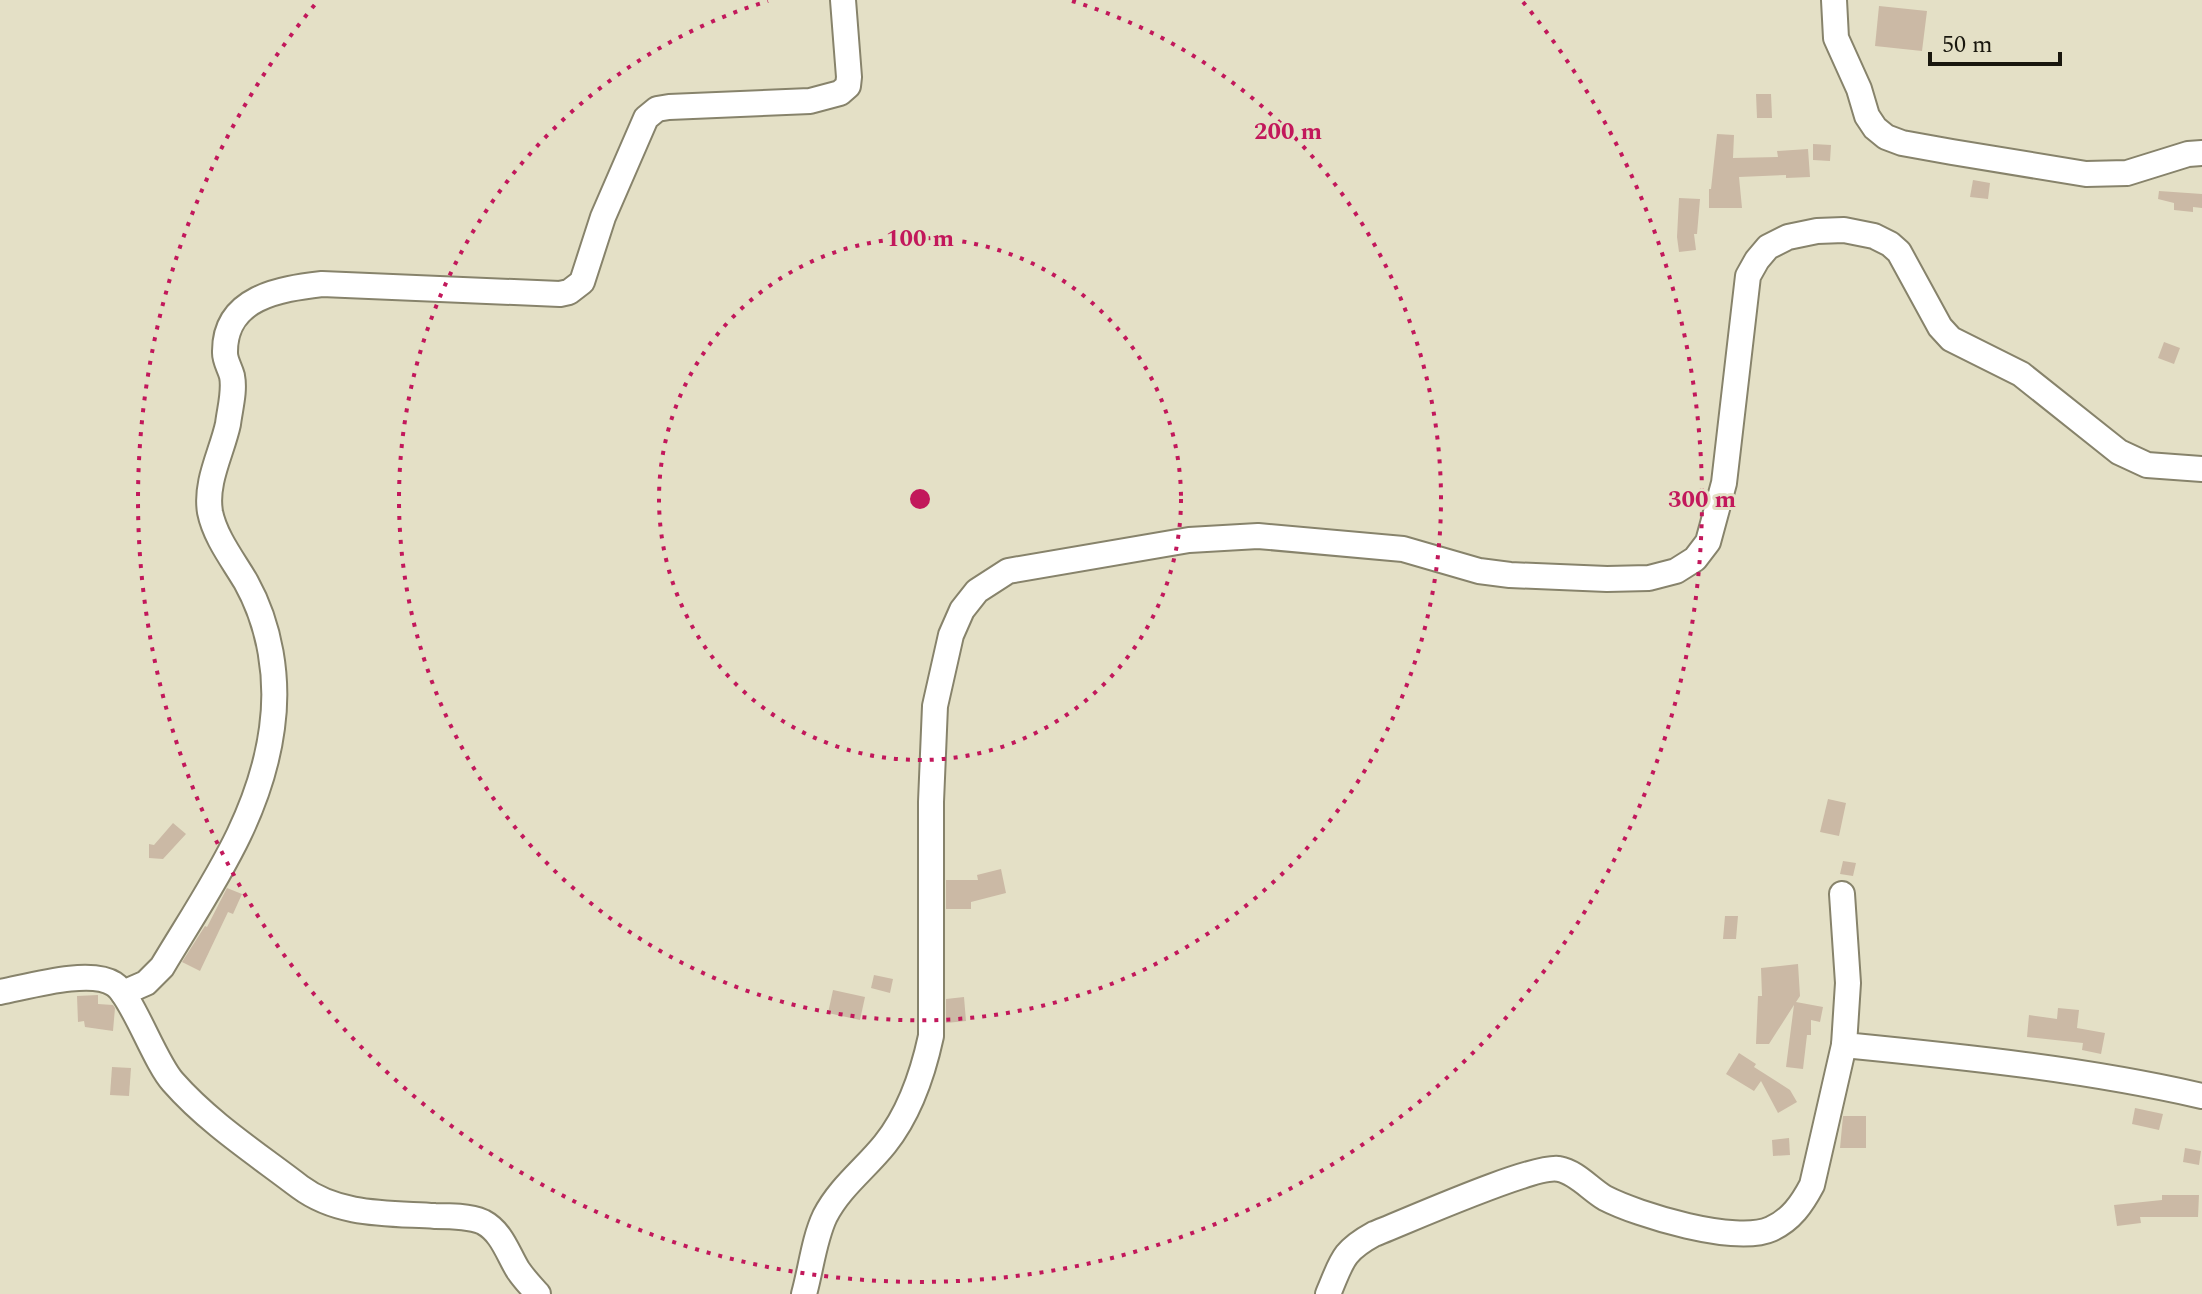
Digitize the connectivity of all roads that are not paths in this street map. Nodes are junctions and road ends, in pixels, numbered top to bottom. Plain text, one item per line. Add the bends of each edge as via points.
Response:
1 (843, 0) edge
2 (1834, 0) edge
3 (2202, 153) edge
4 (2202, 469) edge
5 (1842, 894) dead end
6 (0, 992) edge
7 (123, 993) junction
8 (1844, 1045) junction
9 (2202, 1096) edge
10 (538, 1294) edge
11 (804, 1294) edge
12 (1328, 1294) edge

1 - 7 street via 849,77 840,93 810,101 669,107 646,118 603,217 582,282 569,292 322,284 256,298 232,325 225,356 232,399 209,493 210,513 269,641 275,686 272,728 241,835 162,967 146,983
2 - 3 street via 1836,38 1867,116 1886,137 2086,174 2127,173
4 - 11 street via 2147,465 2119,452 2021,374 1951,339 1890,244 1844,230 1817,231 1768,247 1748,276 1724,483 1708,542 1676,571 1649,578 1510,575 1403,549 1258,536 1189,540 1008,571 977,591 962,610 935,706 931,1036 925,1066 886,1143 839,1193 824,1219
5 - 8 street via 1848,983
6 - 7 street via 78,978 102,979
7 - 10 street via 172,1081 310,1194 357,1211 482,1222 504,1243
8 - 9 street via 1980,1058 2127,1079
8 - 12 street via 1812,1185 1801,1205 1769,1230 1746,1235 1655,1219 1604,1197 1559,1169 1545,1169 1357,1243 1342,1257

